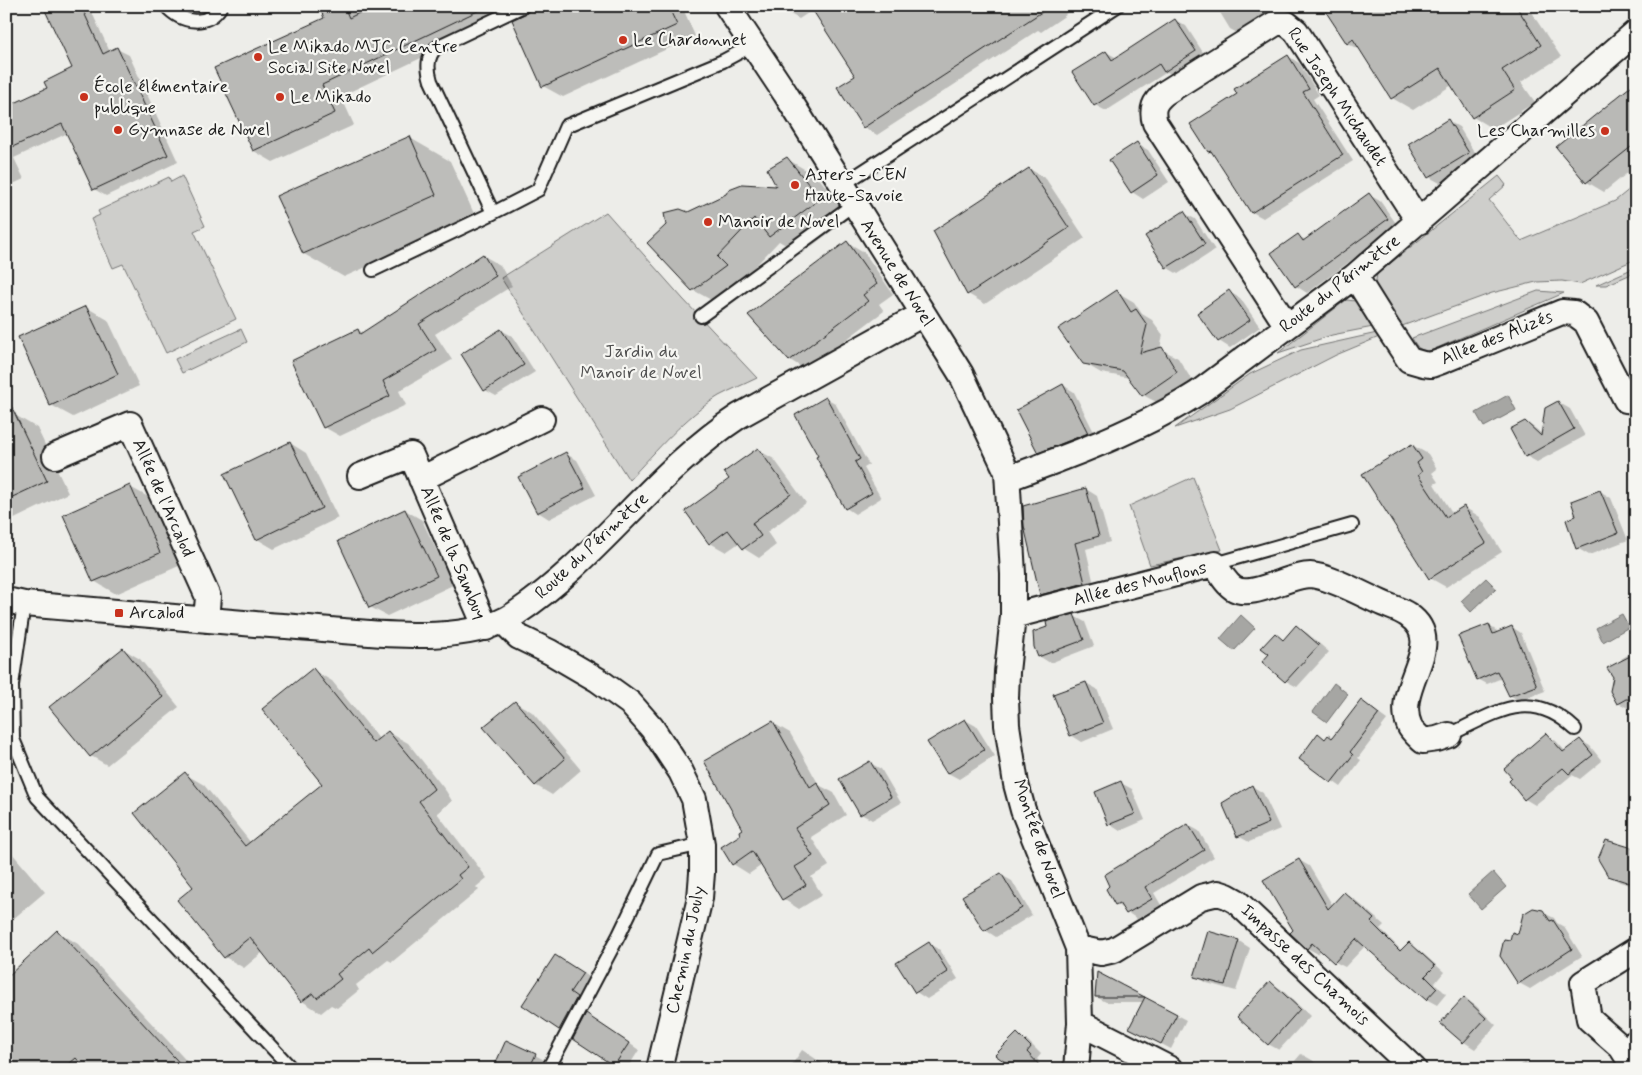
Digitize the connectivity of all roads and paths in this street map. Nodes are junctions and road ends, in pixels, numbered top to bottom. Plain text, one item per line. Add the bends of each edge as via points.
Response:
1 (166, 6) edge
2 (221, 6) edge
3 (523, 6) edge
4 (727, 6) edge
5 (1117, 6) edge
6 (1636, 32) edge
7 (753, 45) junction
8 (848, 194) junction
9 (493, 213) junction
10 (1419, 222) junction
11 (372, 270) dead end
12 (1356, 276) junction
13 (923, 314) junction
14 (701, 316) dead end
15 (1288, 326) junction
16 (1636, 401) edge
17 (542, 419) dead end
18 (55, 456) dead end
19 (1007, 472) junction
20 (360, 476) dead end
21 (421, 479) junction
22 (1352, 525) dead end
23 (1215, 564) junction
24 (15, 602) edge
25 (1013, 616) junction
26 (206, 620) junction
27 (495, 624) junction
28 (1575, 729) dead end
29 (1449, 735) joint
30 (702, 844) junction
31 (1078, 948) junction
32 (1636, 950) edge
33 (1080, 1023) junction
34 (1629, 1040) edge
35 (292, 1069) edge
36 (548, 1069) edge
37 (659, 1069) edge
38 (1076, 1069) edge
39 (1170, 1069) edge
40 (1414, 1069) edge
41 (1635, 1069) edge

1 - 2 lane via 173,14 192,21 210,16
3 - 9 lane via 439,46 431,53 428,63 431,81
4 - 7 street, Avenue de Novel
5 - 8 lane
6 - 10 street, Route du Périmètre
7 - 8 street, Avenue de Novel
7 - 9 lane via 723,61 566,126 538,190
8 - 13 street, Avenue de Novel
8 - 14 lane
9 - 11 lane
10 - 12 street, Route du Périmètre
10 - 15 street, Rue Joseph Michaudet via 1296,31 1286,23 1276,23 1158,98 1152,114 1155,123
12 - 15 street, Route du Périmètre
12 - 16 street, Allée des Alizés via 1409,360 1431,364 1442,361 1562,312 1574,313 1586,322 1626,400
13 - 19 street, Avenue de Novel via 961,374
13 - 27 street, Route du Périmètre via 724,426 675,467 567,574 516,614
15 - 19 street, Route du Périmètre via 1181,404 1088,448 1017,475
17 - 21 street, Allée de la Sambuy
18 - 26 street, Allée de l'Arcalod via 130,424 208,597
19 - 25 street, Montée de Novel
20 - 21 street, Allée de la Sambuy via 411,455
21 - 27 street, Allée de la Sambuy
22 - 23 lane
23 - 25 street, Allée des Mouflons
23 - 29 street, Allée des Mouflons via 1234,588 1247,592 1311,575 1408,615 1419,626 1424,639 1423,652 1406,700 1411,729 1423,741
24 - 26 street, Route du Périmètre
24 - 35 lane via 13,739 37,797
25 - 31 street, Montée de Novel via 1006,698 1016,784 1023,810
26 - 27 street, Route du Périmètre via 399,635 451,633
27 - 30 street, Chemin du Jouly via 598,680 630,703 681,772 694,799
28 - 29 lane via 1550,710 1523,705 1497,712
30 - 36 lane via 658,854 619,936
30 - 37 street, Chemin du Jouly via 700,898
31 - 33 street, Montée de Novel
31 - 40 street, Impasse des Chamois via 1101,953 1114,950 1201,897 1227,896
32 - 34 street via 1583,983 1589,1019
33 - 38 street, Montée de Novel
33 - 39 street
34 - 41 street

